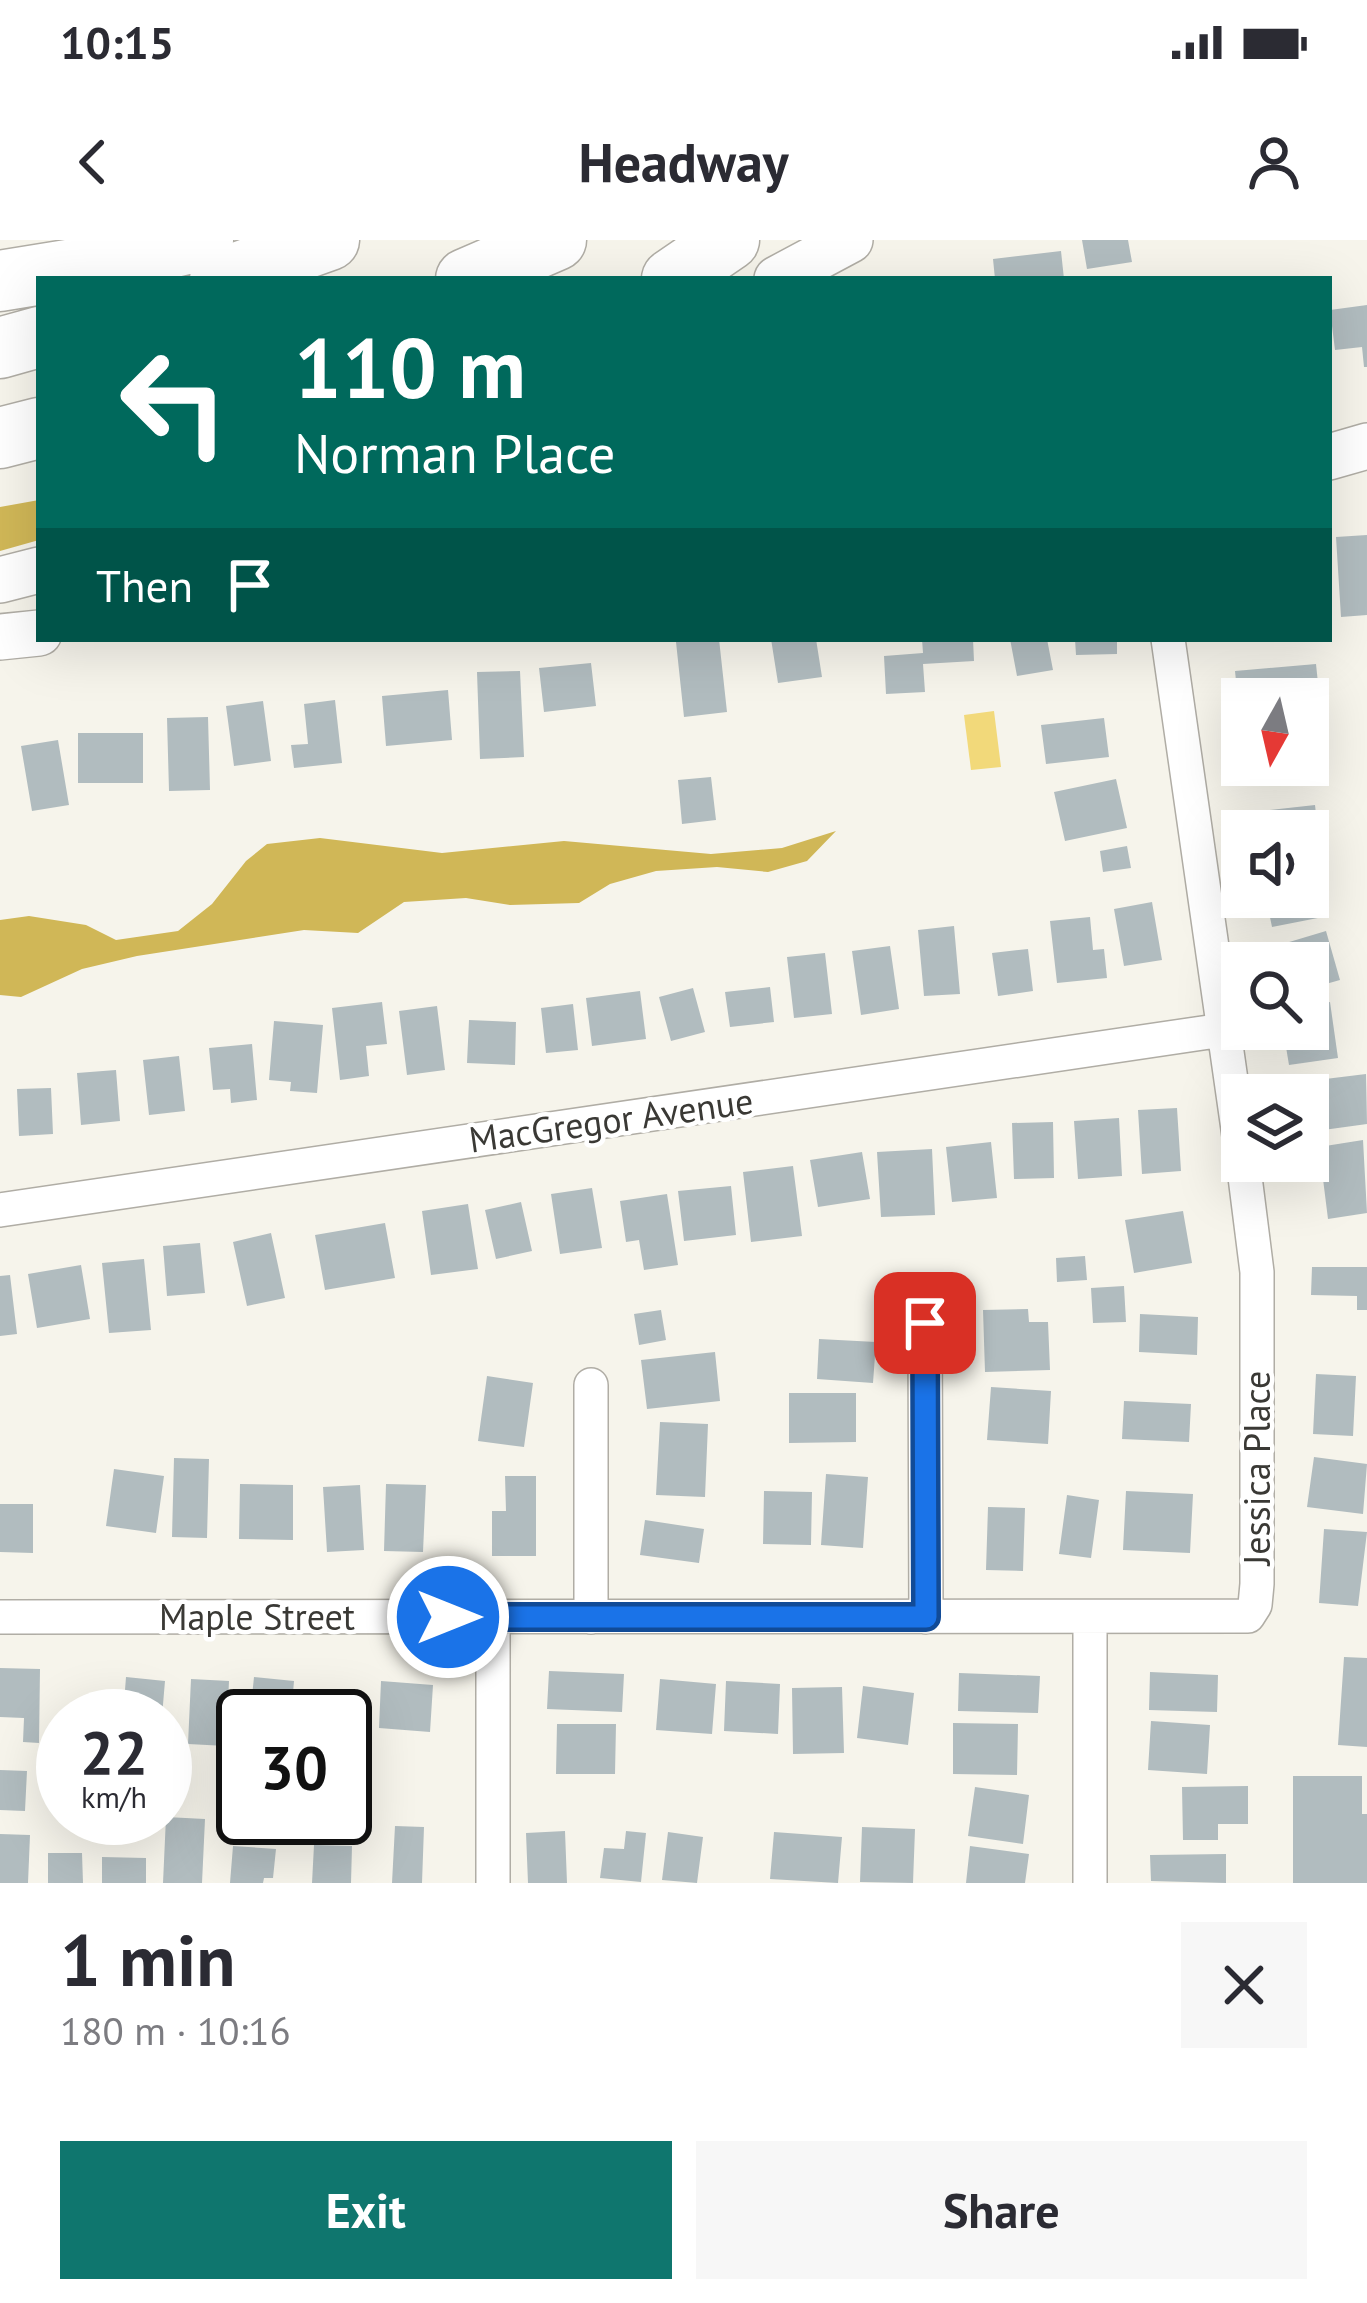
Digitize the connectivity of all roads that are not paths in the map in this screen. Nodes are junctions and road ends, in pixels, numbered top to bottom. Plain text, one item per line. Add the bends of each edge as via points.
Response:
1 (203, 240) edge
2 (328, 240) edge
3 (556, 240) edge
4 (729, 240) edge
5 (850, 240) edge
6 (228, 276) edge
7 (473, 276) edge
8 (676, 276) edge
9 (783, 276) edge
10 (0, 281) edge
11 (36, 338) edge
12 (0, 348) edge
13 (36, 429) edge
14 (0, 438) edge
15 (1367, 446) edge
16 (1332, 456) edge
17 (36, 571) edge
18 (0, 580) edge
19 (36, 632) edge
20 (0, 637) edge
21 (1168, 642) edge
22 (1221, 1023) edge
23 (1221, 1030) edge
24 (1245, 1182) edge
25 (0, 1210) edge
26 (925, 1323) dead end
27 (591, 1385) dead end
28 (0, 1617) edge
29 (493, 1617) junction
30 (591, 1617) junction
31 (926, 1617) junction
32 (1090, 1617) junction
33 (493, 1883) edge
34 (1090, 1883) edge

1 - 10 highway
2 - 6 highway
3 - 7 highway
4 - 8 highway
5 - 9 main road
11 - 12 highway
13 - 14 highway
15 - 16 main road
17 - 18 main road
19 - 20 main road
21 - 22 street, Jessica Place
23 - 25 street, MacGregor Avenue
24 - 32 street, Jessica Place via 1256,1272 1256,1605 1240,1618
26 - 31 street
27 - 30 street
28 - 29 street, Maple Street
29 - 30 street, Maple Street
29 - 33 street
30 - 31 street, Maple Street
31 - 32 street, Maple Street
32 - 34 street

